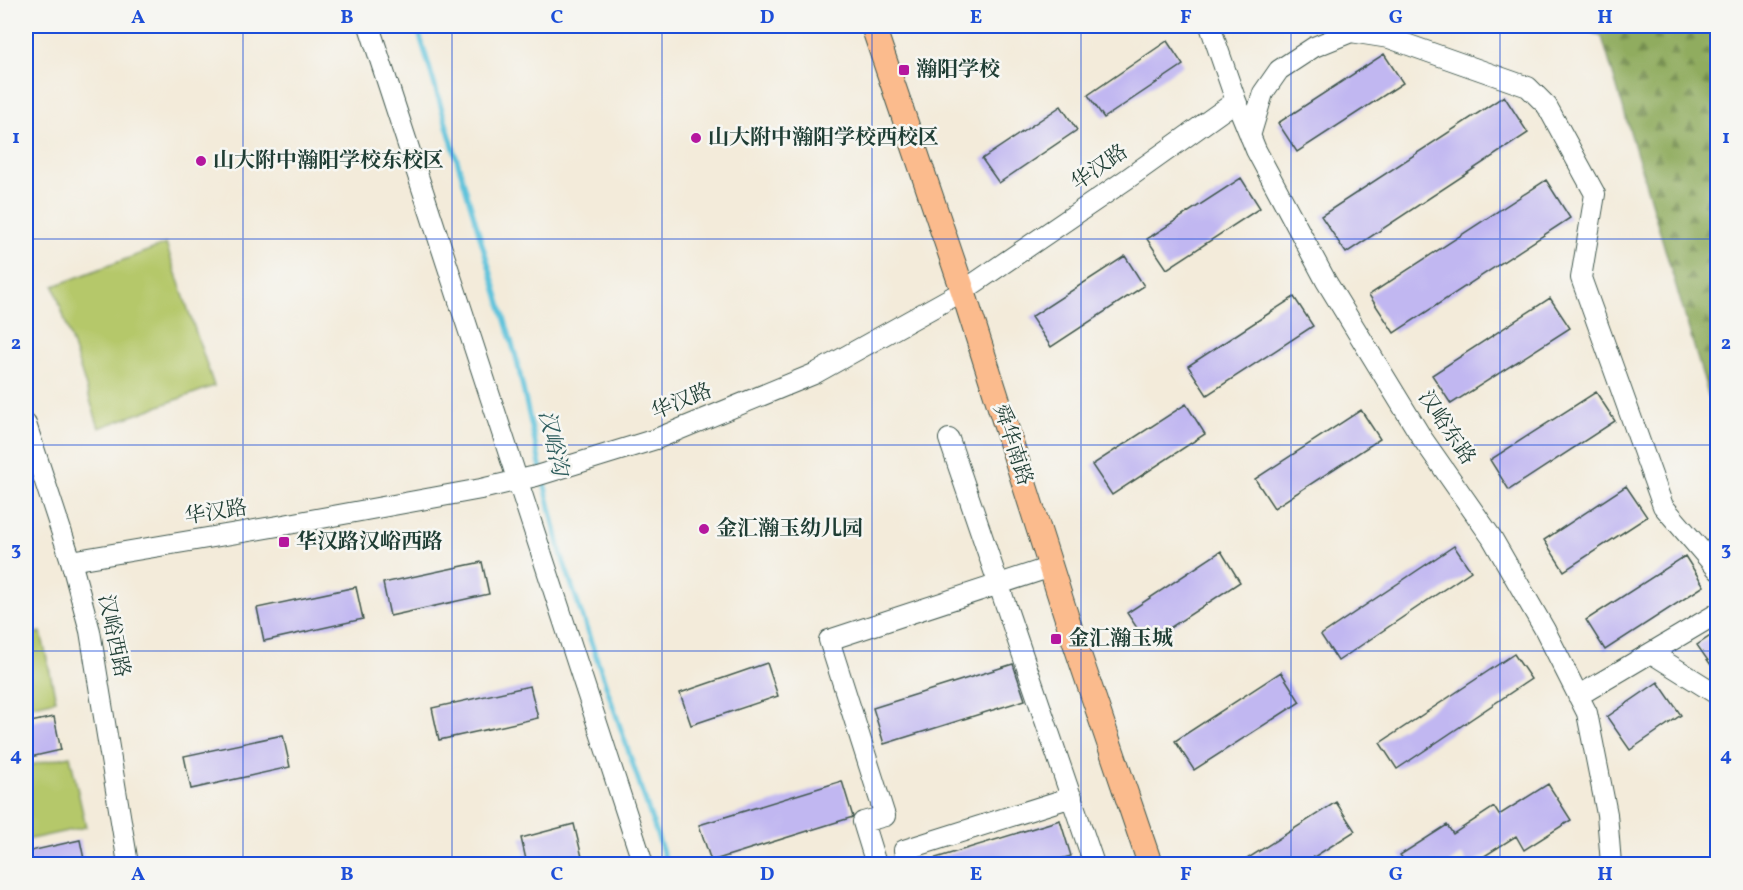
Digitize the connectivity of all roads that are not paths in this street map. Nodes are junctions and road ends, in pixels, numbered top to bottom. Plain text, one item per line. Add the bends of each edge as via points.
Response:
1 (369, 26) edge
2 (873, 26) edge
3 (1210, 26) edge
4 (1236, 101) junction
5 (1251, 136) junction
6 (963, 291) junction
7 (26, 424) edge
8 (949, 439) dead end
9 (534, 476) junction
10 (71, 561) junction
11 (1051, 567) junction
12 (1718, 570) edge
13 (999, 584) junction
14 (1718, 613) edge
15 (1651, 652) junction
16 (1718, 695) edge
17 (1578, 696) junction
18 (1072, 797) junction
19 (128, 864) edge
20 (643, 864) edge
21 (876, 864) edge
22 (908, 864) edge
23 (1094, 864) edge
24 (1150, 864) edge
25 (1611, 864) edge

1 - 9 street
2 - 6 main road, 舜华南路
3 - 4 street, 汉峪东路
4 - 5 street, 汉峪东路
4 - 6 street, 华汉路
5 - 12 street via 1263,93 1279,70 1314,47 1351,32 1389,39 1528,87 1547,106 1595,194 1581,278 1663,506
5 - 17 street, 汉峪东路 via 1326,281 1422,438 1492,537
6 - 9 street, 华汉路 via 814,374 656,439
6 - 11 main road, 舜华南路
7 - 10 street, 汉峪西路
8 - 13 street
9 - 10 street, 华汉路
9 - 20 street
10 - 19 street, 汉峪西路 via 90,631
11 - 13 street
11 - 24 main road, 舜华南路
13 - 18 street
13 - 21 street via 828,640 885,816 864,822
14 - 15 street
15 - 16 street
15 - 17 street
17 - 25 street, 汉峪东路 via 1587,712 1607,814
18 - 22 street via 904,850
18 - 23 street

